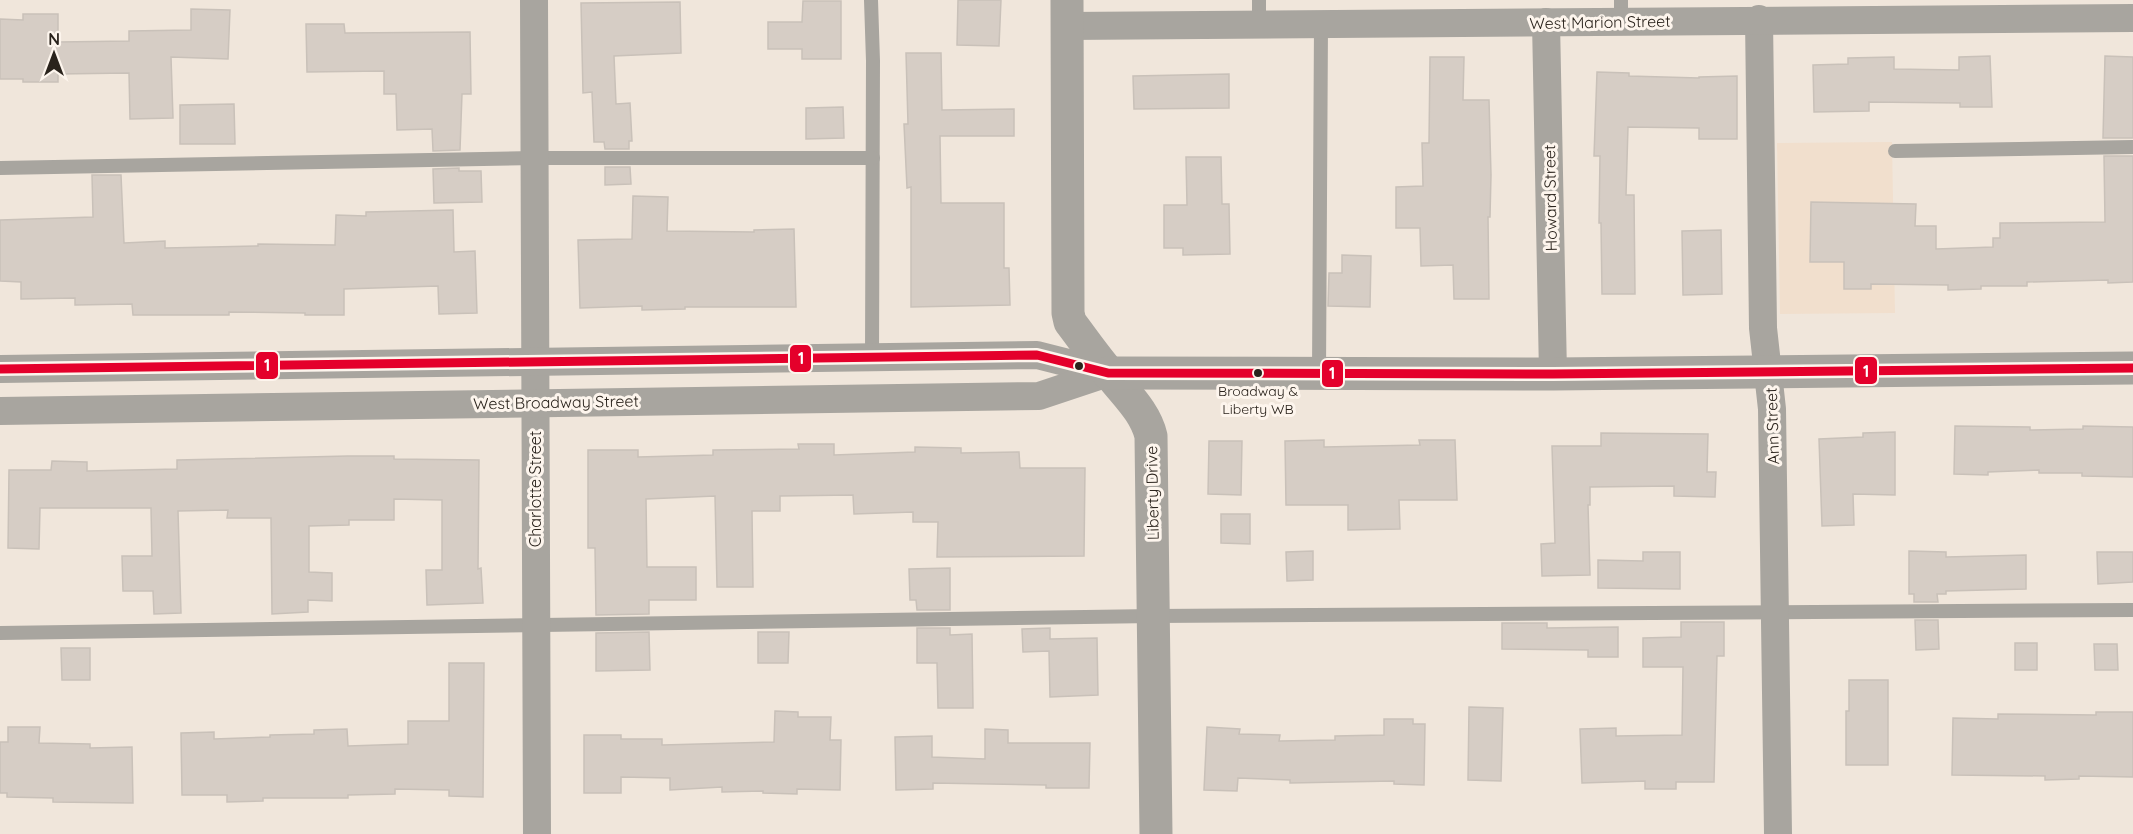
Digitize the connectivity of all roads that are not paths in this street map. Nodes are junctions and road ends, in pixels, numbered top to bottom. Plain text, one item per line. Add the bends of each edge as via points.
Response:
1 (534, 0) edge
2 (871, 0) edge
3 (1807, 9) edge
4 (1440, 11) edge
5 (1621, 11) edge
6 (1259, 12) edge
7 (1067, 13) edge
8 (2133, 18) edge
9 (1759, 19) junction
10 (1546, 22) junction
11 (1321, 24) junction
12 (2133, 147) edge
13 (1895, 151) dead end
14 (534, 158) junction
15 (873, 158) junction
16 (0, 168) edge
17 (872, 358) junction
18 (535, 362) junction
19 (2133, 368) edge
20 (0, 369) edge
21 (1770, 371) junction
22 (1108, 373) junction
23 (1319, 373) junction
24 (1553, 374) junction
25 (535, 402) junction
26 (0, 411) edge
27 (2133, 610) edge
28 (1773, 612) junction
29 (1154, 616) junction
30 (536, 624) junction
31 (0, 633) edge
32 (537, 834) edge
33 (1156, 834) edge
34 (1778, 834) edge

1 - 14 street, Charlotte Street
2 - 15 lane
3 - 8 street, West Marion Street
3 - 9 street, West Marion Street
4 - 10 street, West Marion Street
4 - 11 street, West Marion Street
5 - 9 street, West Marion Street
5 - 10 street, West Marion Street
6 - 7 street, West Marion Street
6 - 11 street, West Marion Street
7 - 22 street, Liberty Drive via 1068,313 1070,322
9 - 21 street, Ann Street via 1763,328
10 - 24 street, Howard Street
11 - 23 lane
12 - 13 lane
14 - 15 lane
14 - 16 lane
14 - 18 street, Charlotte Street
15 - 17 lane
17 - 18 street, West Broadway Street
17 - 22 street, West Broadway Street via 1037,355
18 - 20 street, West Broadway Street
18 - 25 street, Charlotte Street
19 - 21 street, West Broadway Street
21 - 24 street, West Broadway Street
21 - 28 street, Ann Street
22 - 23 street, West Broadway Street
22 - 25 street, West Broadway Street via 1039,396
22 - 29 street, Liberty Drive via 1141,411 1151,436
23 - 24 street, West Broadway Street
25 - 26 street, West Broadway Street
25 - 30 street, Charlotte Street
27 - 28 lane
28 - 29 lane
28 - 34 street, Ann Street
29 - 30 lane
29 - 33 street, Liberty Drive
30 - 31 lane
30 - 32 street, Charlotte Street

